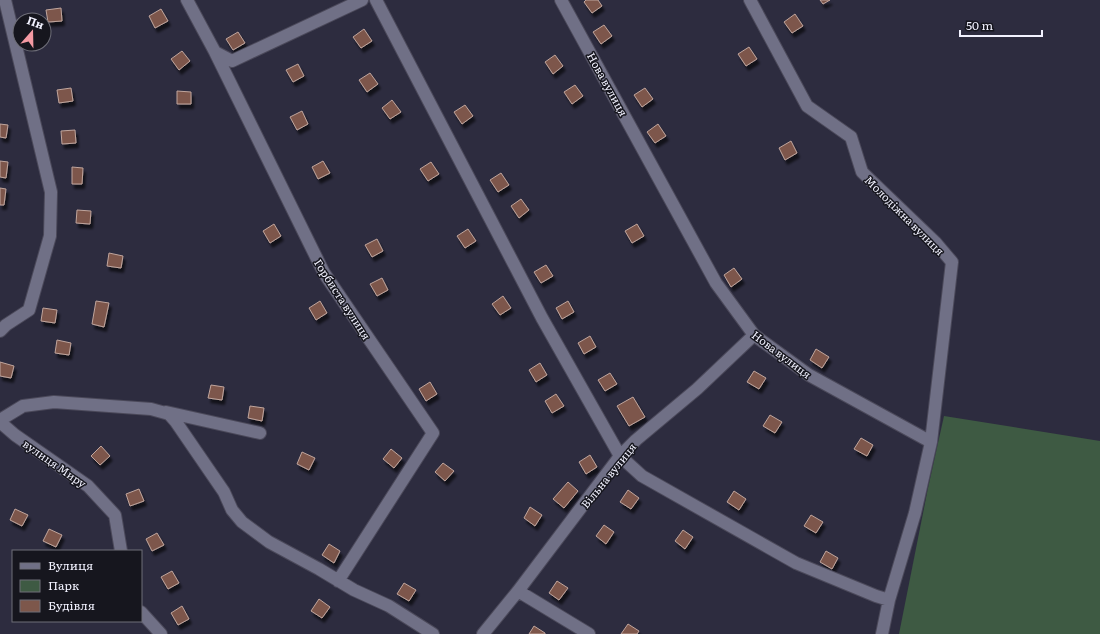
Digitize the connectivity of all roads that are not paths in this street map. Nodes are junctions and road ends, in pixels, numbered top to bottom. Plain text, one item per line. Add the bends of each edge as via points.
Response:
1 (5, 0) edge
2 (187, 0) edge
3 (362, 0) edge
4 (376, 0) edge
5 (561, 0) edge
6 (750, 0) edge
7 (215, 52) junction
8 (0, 331) edge
9 (754, 336) junction
10 (161, 411) junction
11 (0, 421) edge
12 (260, 433) dead end
13 (931, 442) junction
14 (620, 456) junction
15 (121, 550) edge
16 (338, 580) junction
17 (518, 591) junction
18 (889, 600) junction
19 (142, 613) edge
20 (161, 634) edge
21 (433, 634) edge
22 (483, 634) edge
23 (589, 634) edge
24 (882, 634) edge

1 - 8 street via 51,199 50,236 29,310
2 - 7 street, Горбиста вулиця
3 - 7 street via 232,61
4 - 14 street via 542,318
5 - 9 street, Нова вулиця via 716,283
6 - 13 street, Молодіжна вулиця via 807,106 851,137 862,172 935,242 952,262
7 - 16 street, Горбиста вулиця via 324,273 433,433
9 - 13 street, Нова вулиця via 809,375
9 - 14 street, Вільна вулиця
10 - 11 street via 54,402 23,406
10 - 12 street
10 - 16 street via 169,414 176,422 242,522 269,542
11 - 15 street, вулиця Миру via 15,435 88,486 115,515
13 - 18 street via 915,513
14 - 17 street, Вільна вулиця
14 - 18 street via 642,476 796,563
16 - 21 street via 389,606
17 - 22 street, Вільна вулиця
17 - 23 street
18 - 24 street
19 - 20 street

